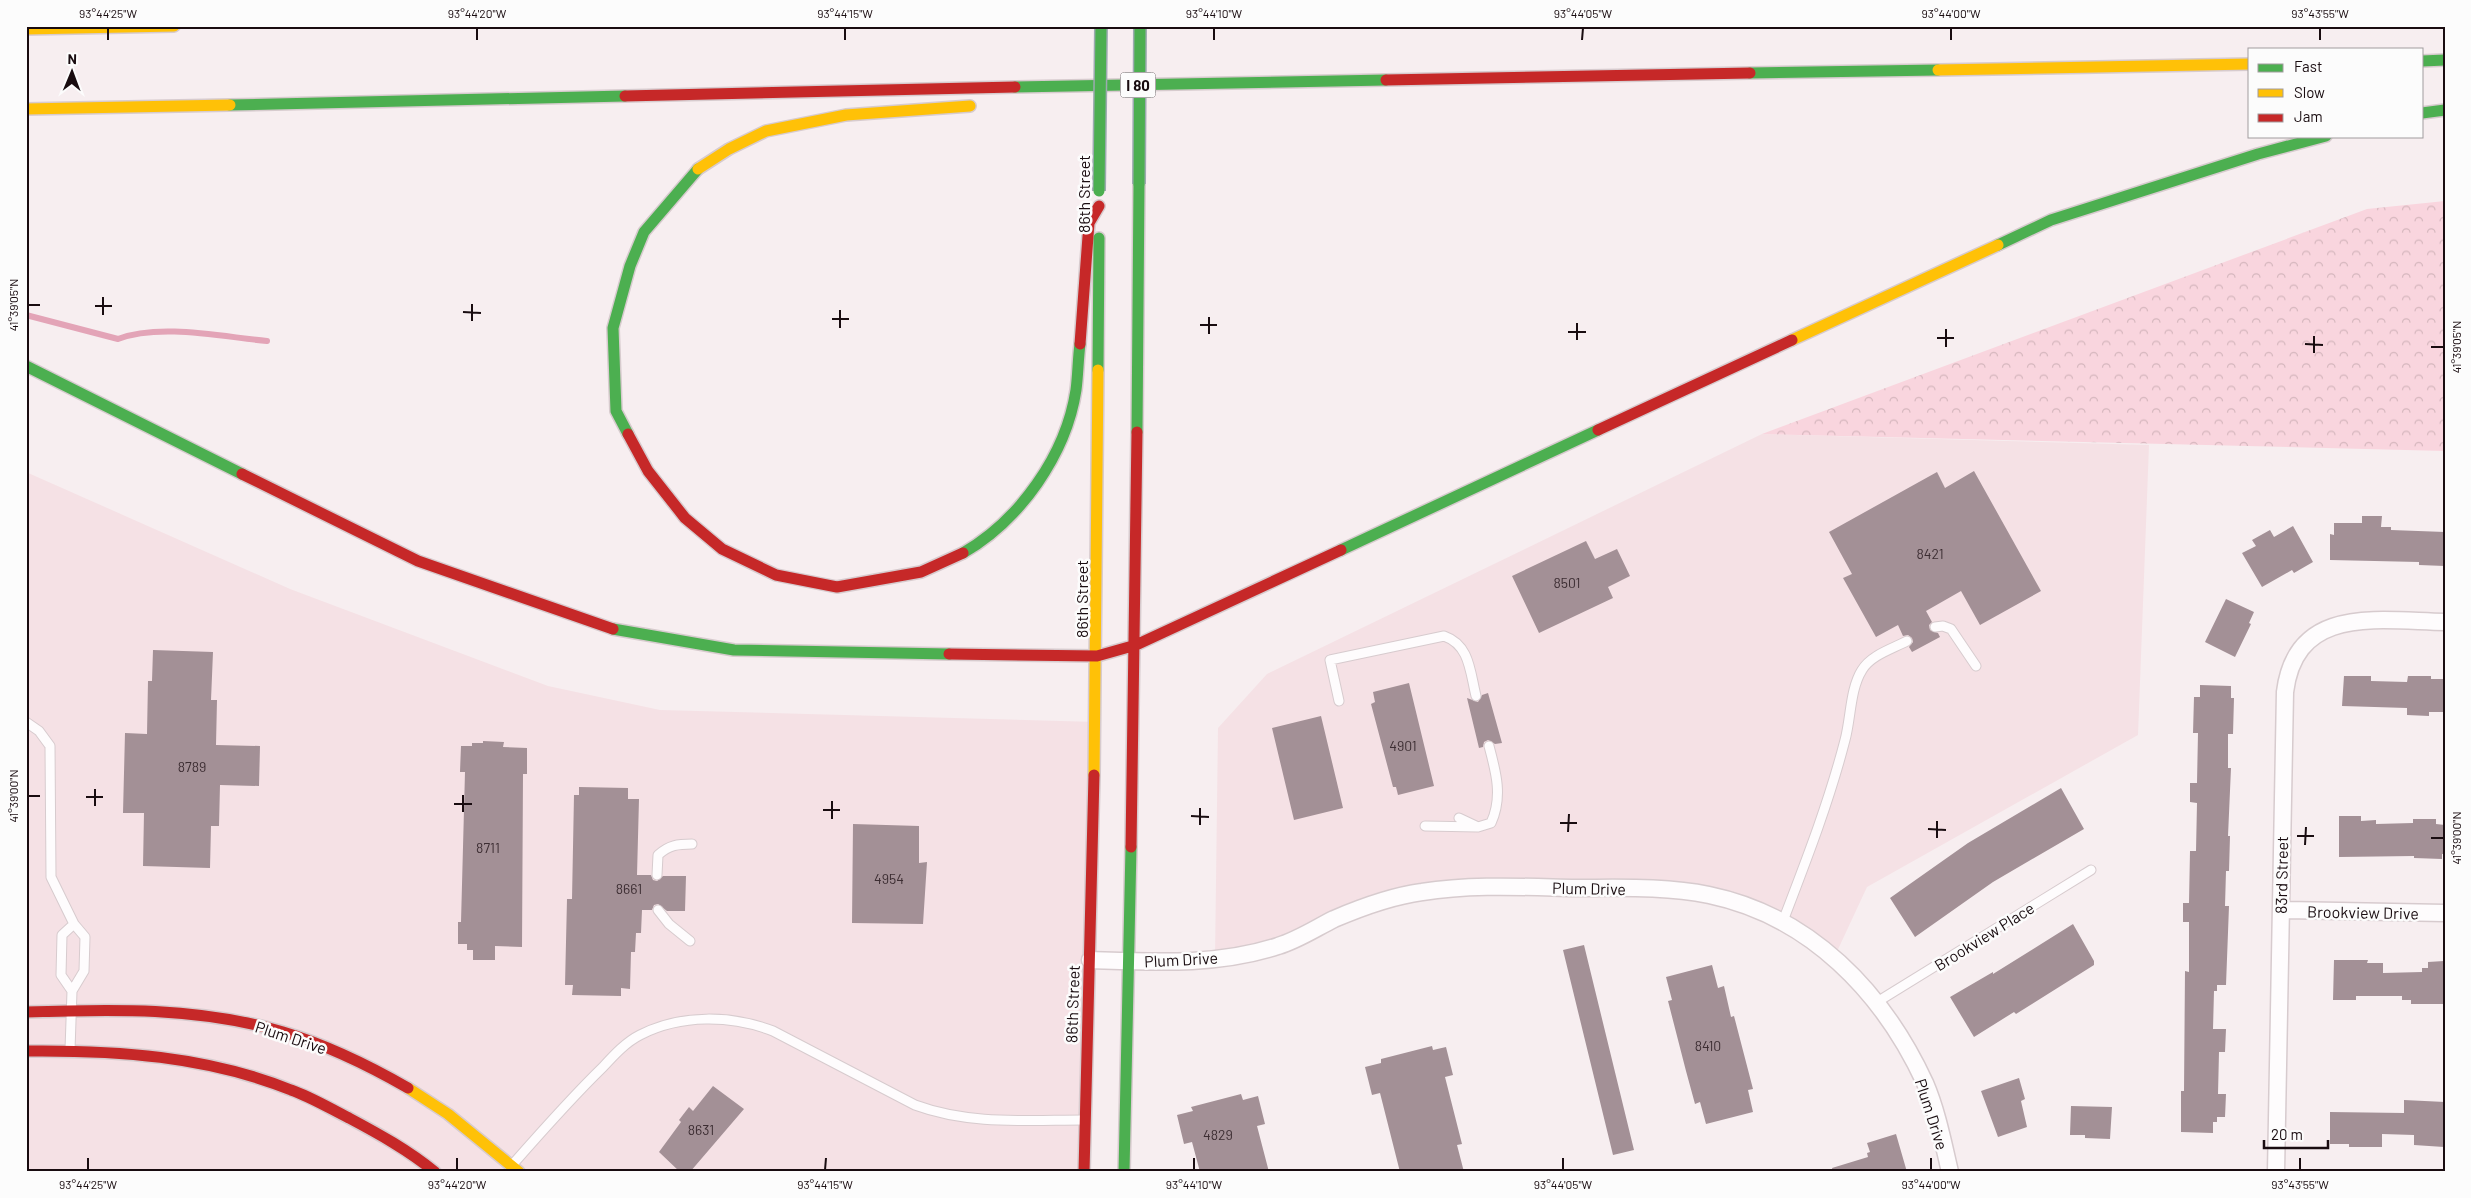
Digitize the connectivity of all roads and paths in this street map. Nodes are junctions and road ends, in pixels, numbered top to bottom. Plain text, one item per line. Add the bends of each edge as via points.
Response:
1 (174, 26) edge
2 (1101, 26) edge
3 (1140, 26) edge
4 (26, 29) edge
5 (2445, 60) edge
6 (2424, 61) edge
7 (2248, 64) edge
8 (1229, 83) junction
9 (1089, 98) dead end
10 (984, 105) dead end
11 (26, 109) edge
12 (2445, 110) edge
13 (2424, 113) edge
14 (2318, 138) edge
15 (1099, 206) junction
16 (26, 366) edge
17 (2445, 622) edge
18 (1935, 627) dead end
19 (1906, 641) dead end
20 (1136, 645) junction
21 (1097, 656) junction
22 (1976, 666) dead end
23 (1476, 696) dead end
24 (1339, 701) dead end
25 (26, 722) edge
26 (1489, 746) dead end
27 (1459, 818) dead end
28 (1424, 826) dead end
29 (1478, 827) junction
30 (692, 844) dead end
31 (2091, 870) dead end
32 (657, 875) dead end
33 (658, 910) dead end
34 (2281, 910) junction
35 (2445, 913) edge
36 (1783, 920) junction
37 (74, 924) junction
38 (690, 941) dead end
39 (1090, 960) junction
40 (1128, 961) junction
41 (72, 991) junction
42 (1877, 1002) junction
43 (70, 1011) junction
44 (26, 1012) edge
45 (70, 1050) junction
46 (26, 1051) edge
47 (1086, 1120) junction
48 (512, 1170) edge
49 (436, 1172) edge
50 (1084, 1172) edge
51 (1124, 1172) edge
52 (1950, 1172) edge
53 (2276, 1172) edge

1 - 4 main road
2 - 15 main road, 86th Street, bridge
3 - 20 main road, bridge
5 - 6 main road
7 - 8 main road, I 80
8 - 9 main road via 1181,91
8 - 11 main road, I 80
10 - 15 main road via 846,115 766,131 729,149 694,172 644,232 630,266 613,328 616,411 648,471 685,518 722,549 776,575 837,587 921,572 977,545 1003,525 1027,496 1061,443 1076,391 1089,223
12 - 13 main road
14 - 20 main road via 2051,220
15 - 21 main road, 86th Street
16 - 21 main road via 418,561 604,627 734,650
17 - 34 street, 83rd Street via 2340,623 2307,641 2294,657 2287,675
18 - 22 lane via 1951,629
19 - 36 lane via 1868,661 1861,672 1846,739 1814,842
20 - 21 main road
20 - 40 main road
21 - 39 main road, 86th Street
23 - 24 lane via 1465,650 1444,636 1330,660
25 - 37 lane via 39,731 50,746 51,877
26 - 29 lane via 1496,774 1496,811 1491,823
27 - 29 lane
28 - 29 lane
30 - 32 lane via 676,844 658,855
31 - 42 lane, Brookview Place
33 - 38 lane
34 - 35 street, Brookview Drive
34 - 53 street, 83rd Street
36 - 40 street, Plum Drive via 1710,895 1682,891 1460,888 1385,900 1279,946 1180,963
36 - 42 street, Plum Drive via 1849,970
37 - 41 lane via 85,937 84,971
37 - 41 lane via 62,935 61,975
39 - 40 street, Plum Drive
39 - 47 main road, 86th Street
40 - 51 main road
41 - 43 lane
42 - 52 street, Plum Drive via 1893,1023 1925,1084
43 - 44 main road, Plum Drive
43 - 45 lane
43 - 48 main road, Plum Drive via 194,1014 250,1023 304,1039 361,1062 408,1086 495,1149
45 - 46 main road
45 - 49 main road via 187,1061 285,1087 380,1134
47 - 48 lane via 992,1119 936,1113 773,1031 752,1023 709,1018 659,1026 633,1039 571,1097
47 - 50 main road, 86th Street

